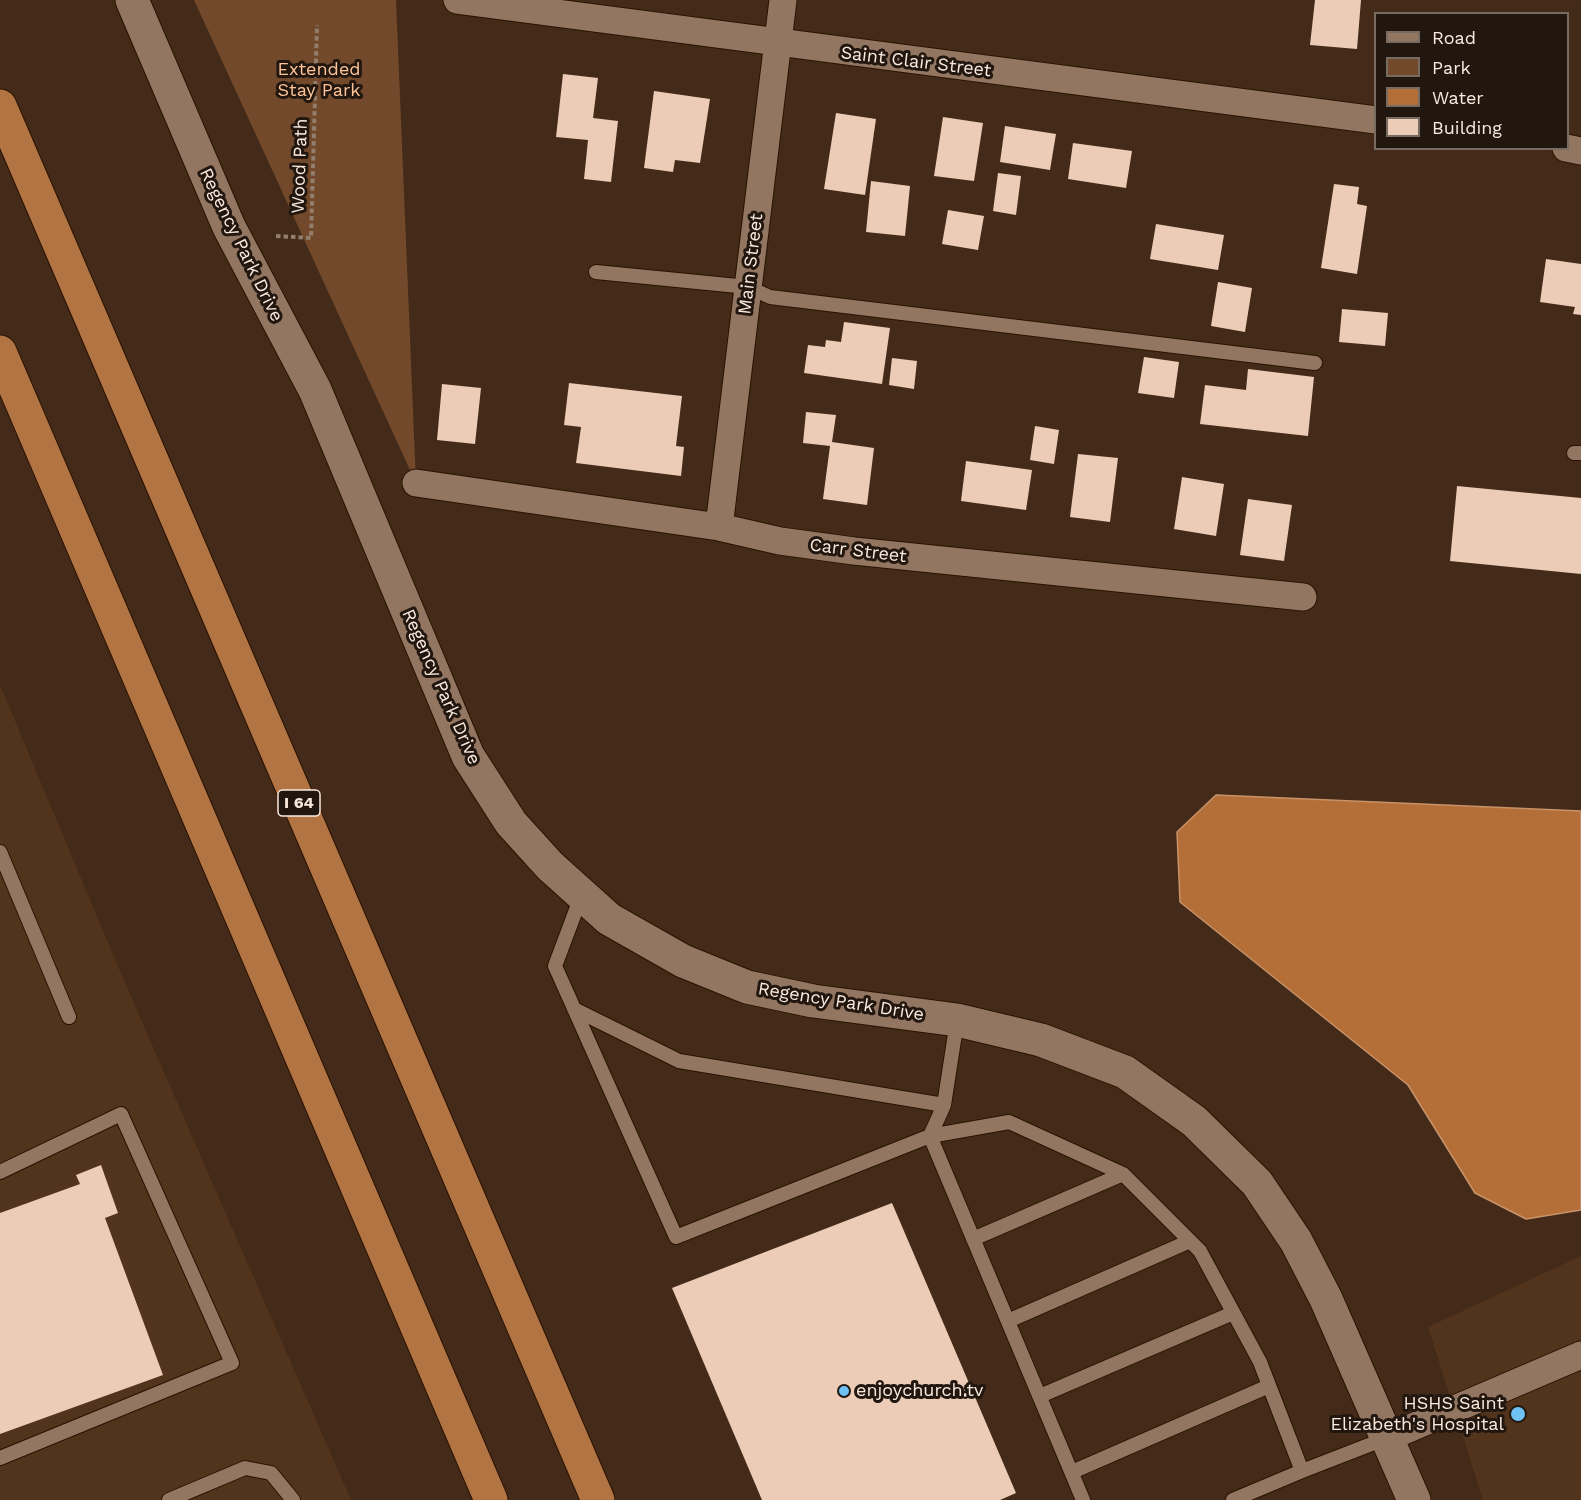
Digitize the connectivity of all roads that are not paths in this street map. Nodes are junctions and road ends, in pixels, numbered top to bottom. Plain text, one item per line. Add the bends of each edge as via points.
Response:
1 (132, 0) edge
2 (457, 0) edge
3 (783, 0) edge
4 (778, 44) junction
5 (0, 106) edge
6 (1374, 120) edge
7 (596, 272) dead end
8 (748, 287) junction
9 (0, 352) edge
10 (1315, 363) dead end
11 (416, 483) dead end
12 (719, 527) junction
13 (1304, 597) dead end
14 (0, 852) edge
15 (582, 894) junction
16 (574, 1008) junction
17 (69, 1017) dead end
18 (957, 1020) junction
19 (944, 1105) junction
20 (930, 1136) junction
21 (0, 1172) edge
22 (1123, 1174) junction
23 (973, 1239) junction
24 (1190, 1241) junction
25 (1233, 1313) junction
26 (1008, 1321) junction
27 (1581, 1355) edge
28 (1269, 1386) junction
29 (1040, 1396) junction
30 (1387, 1438) junction
31 (0, 1458) edge
32 (1302, 1471) junction
33 (1072, 1472) junction
34 (169, 1500) edge
35 (293, 1500) edge
36 (491, 1500) edge
37 (598, 1500) edge
38 (1083, 1500) edge
39 (1233, 1500) edge
40 (1414, 1500) edge

1 - 15 street, Regency Park Drive via 230,227 315,390 468,756 511,823
2 - 4 street, Saint Clair Street
3 - 4 street, Main Street
4 - 6 street, Saint Clair Street
4 - 8 street, Main Street
5 - 37 highway, I 64
7 - 8 lane
8 - 10 lane via 770,297
8 - 12 street, Main Street
9 - 36 highway
11 - 12 street, Carr Street
12 - 13 street, Carr Street via 780,541 854,551
14 - 17 lane
15 - 16 lane via 555,966
15 - 18 street, Regency Park Drive via 609,919 683,962 747,987 813,1001
16 - 19 lane via 679,1061
16 - 20 lane via 676,1237
18 - 19 lane
18 - 30 street, Regency Park Drive via 1041,1040 1125,1072 1194,1121 1257,1183 1296,1241
19 - 20 lane
20 - 22 lane via 1009,1122
20 - 23 lane
21 - 31 lane via 121,1114 232,1363
22 - 23 lane
22 - 24 lane
23 - 26 lane
24 - 25 lane via 1200,1251
24 - 26 lane
25 - 28 lane
25 - 29 lane
26 - 29 lane
27 - 30 street
28 - 32 lane
28 - 33 lane
29 - 33 lane
30 - 32 lane
30 - 40 street, Regency Park Drive
32 - 39 lane
33 - 38 lane
34 - 35 lane via 245,1468 271,1473

